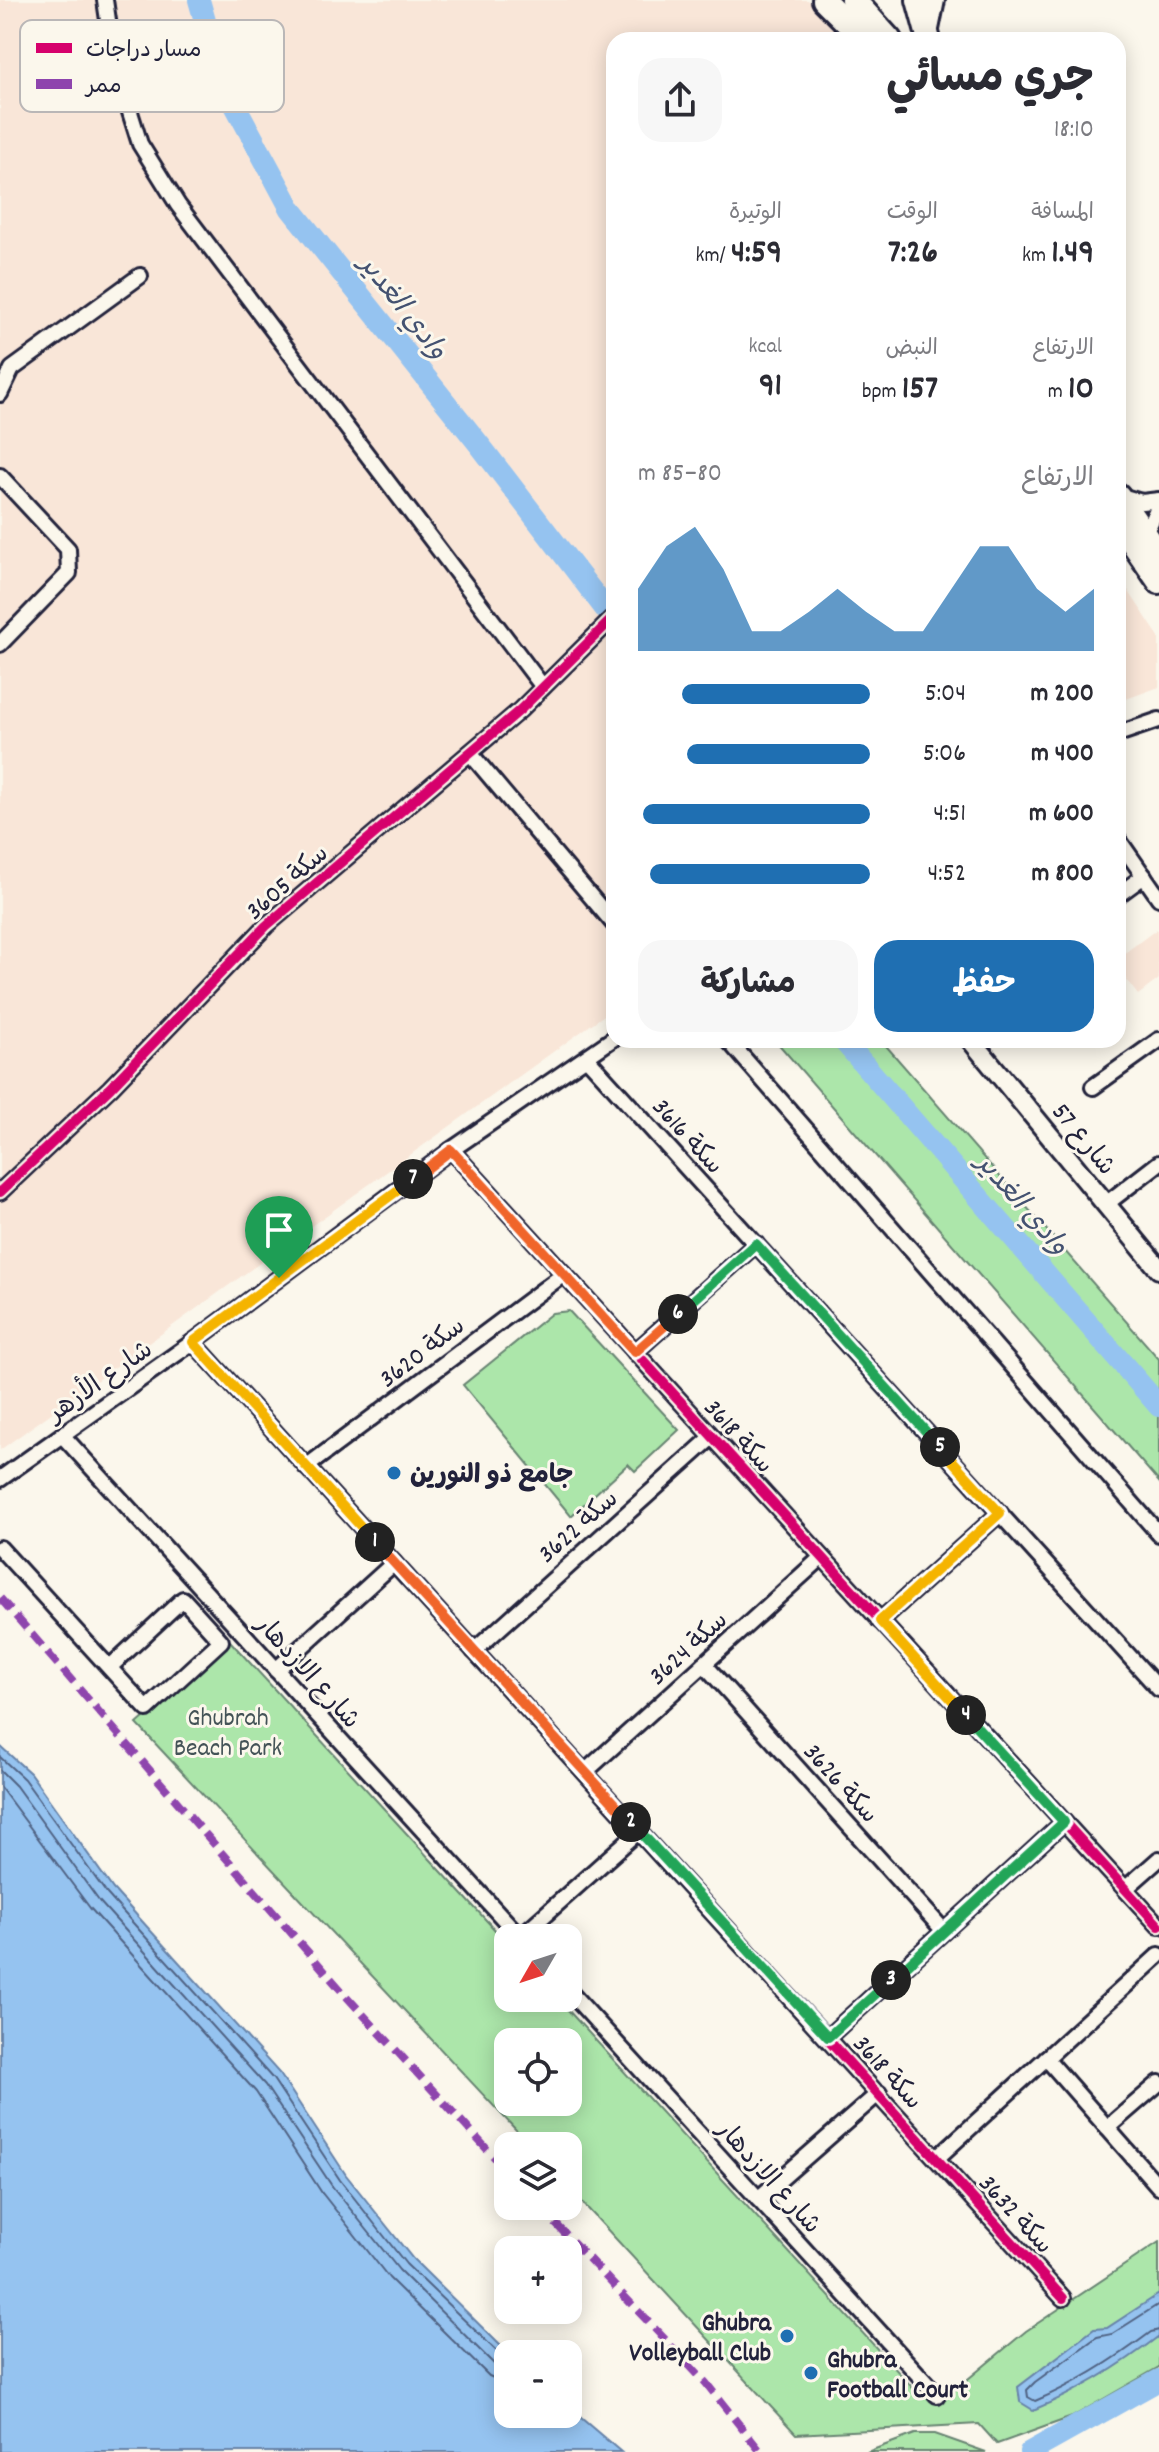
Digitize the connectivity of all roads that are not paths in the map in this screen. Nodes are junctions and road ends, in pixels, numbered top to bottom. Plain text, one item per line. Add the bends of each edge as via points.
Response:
1 (105, 0) edge
2 (824, 0) edge
3 (853, 0) edge
4 (918, 0) edge
5 (935, 0) edge
6 (108, 20) edge
7 (856, 32) edge
8 (882, 32) edge
9 (926, 32) edge
10 (929, 32) edge
11 (130, 112) edge
12 (140, 276) dead end
13 (0, 358) edge
14 (12, 369) junction
15 (0, 394) edge
16 (0, 476) edge
17 (1126, 498) edge
18 (1159, 502) edge
19 (1126, 507) edge
20 (1126, 534) edge
21 (1145, 534) junction
22 (1159, 555) edge
23 (1159, 582) edge
24 (606, 625) edge
25 (0, 644) edge
26 (543, 687) junction
27 (1159, 720) edge
28 (1126, 731) edge
29 (470, 753) junction
30 (1126, 850) edge
31 (1144, 876) junction
32 (1126, 889) edge
33 (1159, 898) edge
34 (606, 914) edge
35 (1159, 1040) edge
36 (606, 1044) edge
37 (735, 1048) edge
38 (978, 1048) edge
39 (587, 1058) junction
40 (1093, 1087) dead end
41 (451, 1150) junction
42 (1159, 1163) edge
43 (0, 1192) edge
44 (1106, 1204) junction
45 (756, 1244) junction
46 (1159, 1269) edge
47 (564, 1274) junction
48 (193, 1342) junction
49 (635, 1352) junction
50 (62, 1435) junction
51 (712, 1437) junction
52 (306, 1467) junction
53 (0, 1479) edge
54 (1000, 1513) junction
55 (1159, 1534) edge
56 (0, 1548) edge
57 (822, 1557) junction
58 (394, 1563) junction
59 (880, 1621) junction
60 (474, 1651) junction
61 (704, 1664) junction
62 (110, 1667) junction
63 (276, 1670) junction
64 (1159, 1689) edge
65 (585, 1772) junction
66 (1064, 1822) junction
67 (639, 1831) junction
68 (1159, 1859) edge
69 (1125, 1889) junction
70 (507, 1924) edge
71 (536, 1924) edge
72 (1159, 1926) edge
73 (944, 1931) junction
74 (1159, 1955) edge
75 (582, 2005) edge
76 (828, 2037) junction
77 (1046, 2058) junction
78 (1159, 2083) edge
79 (879, 2093) junction
80 (1107, 2128) junction
81 (938, 2157) junction
82 (1159, 2187) edge
83 (758, 2199) junction
84 (1063, 2298) dead end
85 (937, 2395) dead end

1 - 6 street
2 - 7 main road
3 - 8 highway
4 - 9 main road
5 - 10 street
11 - 26 street via 140,144 178,205
12 - 14 street
13 - 14 street
14 - 15 street
16 - 25 street via 68,549 69,573
17 - 18 street
18 - 21 street
19 - 21 main road
20 - 23 main road
21 - 22 main road
24 - 26 street, سكة 3605
26 - 29 street, سكة 3605
27 - 28 street
29 - 34 street
29 - 43 street, سكة 3605 via 266,926 110,1088
30 - 31 street
31 - 32 street
31 - 33 street
35 - 40 street
36 - 39 street, شارع الأزهر
37 - 55 street
38 - 44 street, شارع 57
39 - 41 street, شارع الأزهر
39 - 45 street, سكة 3616
41 - 47 street, سكة 3618
41 - 48 street, شارع الأزهر
42 - 44 street
44 - 46 street, شارع 57
45 - 49 street
45 - 54 street, سكة 3616
47 - 49 street, سكة 3618
47 - 52 street, سكة 3620
48 - 50 street, شارع الأزهر
48 - 52 street, سكة 3618
49 - 51 street, سكة 3618
50 - 53 street, شارع الأزهر
50 - 63 street, شارع الازدهار
51 - 57 street, سكة 3618
51 - 60 street, سكة 3622
52 - 58 street, سكة 3618
54 - 59 street
54 - 64 street, سكة 3616
56 - 62 street
57 - 59 street, سكة 3618
57 - 61 street, سكة 3624
58 - 60 street, سكة 3618
58 - 63 street
59 - 66 street, سكة 3618
60 - 65 street, سكة 3618
61 - 65 street, سكة 3624
61 - 73 street, سكة 3626
62 - 62 street via 183,1599 221,1641 147,1709
63 - 70 street, شارع الازدهار
65 - 67 street, سكة 3618
66 - 69 street, سكة 3618
66 - 73 street
67 - 71 street
67 - 76 street, سكة 3618
68 - 69 street
69 - 72 street, سكة 3618
73 - 76 street
74 - 77 street
75 - 83 street, شارع الازدهار
76 - 79 street, سكة 3618
77 - 80 street
77 - 81 street
78 - 80 street
79 - 81 street, سكة 3618
79 - 83 street
80 - 82 street
81 - 84 street, سكة 3632
83 - 85 street, شارع الازدهار

